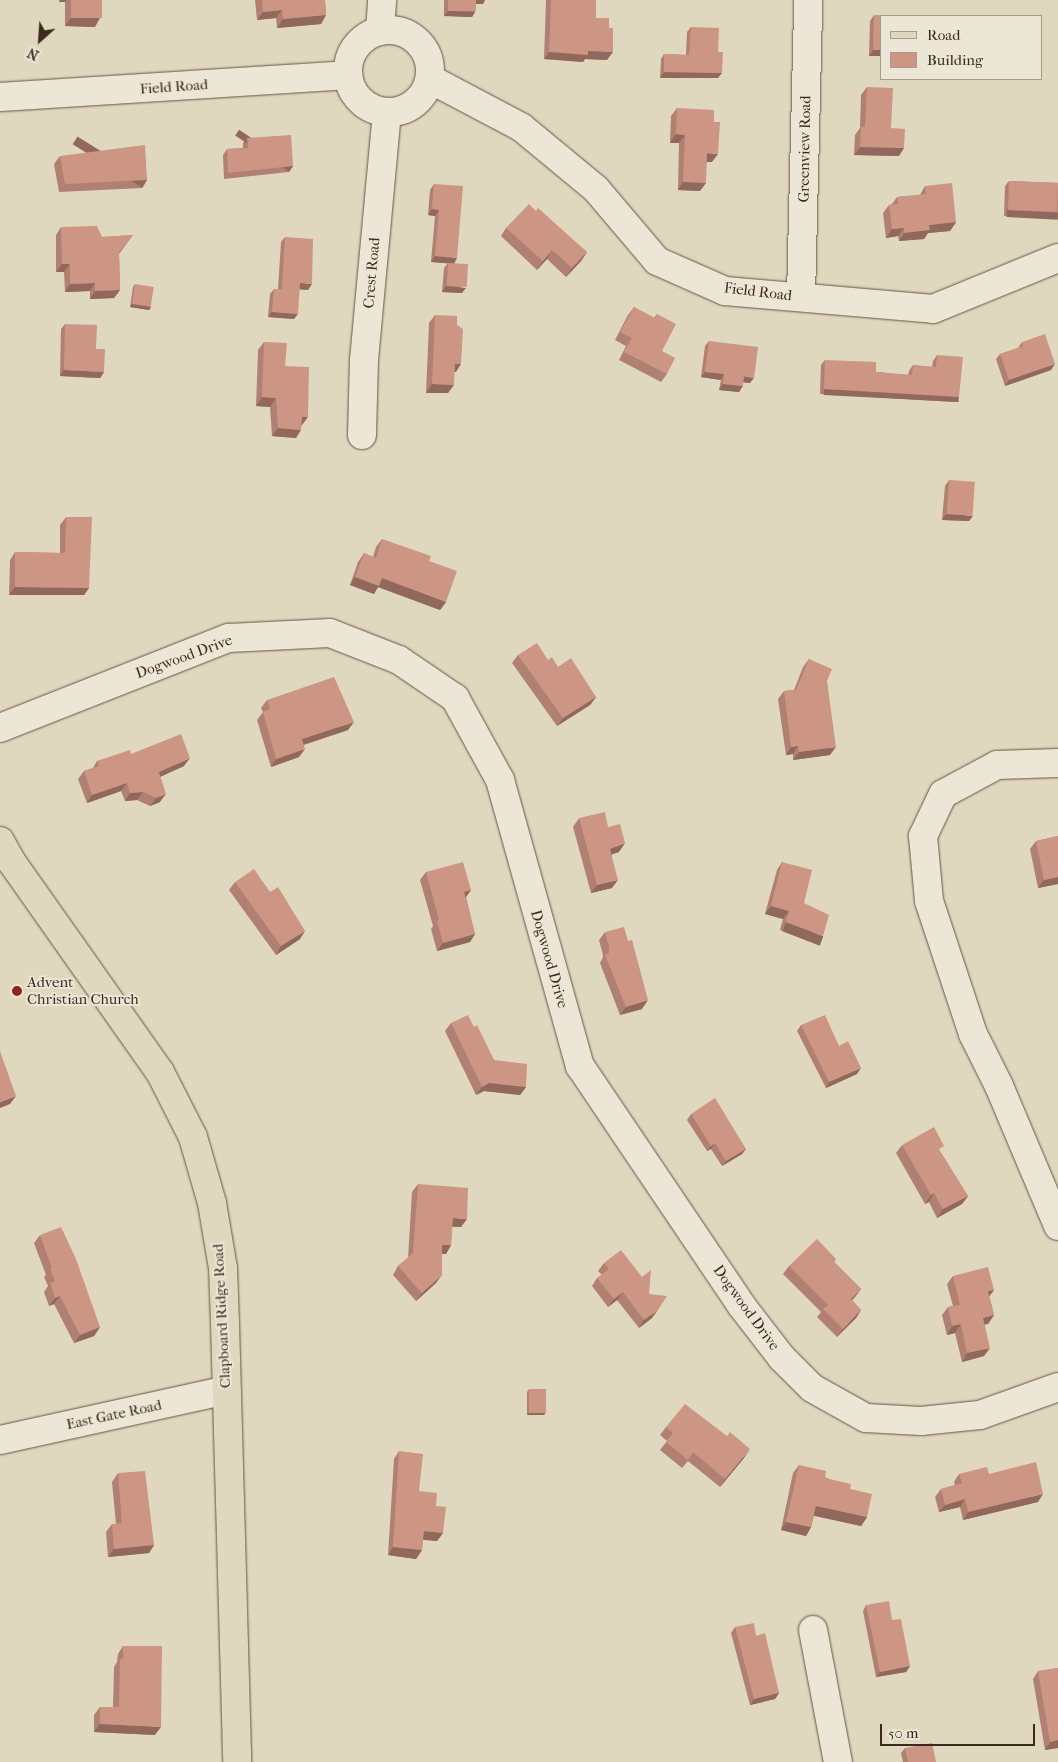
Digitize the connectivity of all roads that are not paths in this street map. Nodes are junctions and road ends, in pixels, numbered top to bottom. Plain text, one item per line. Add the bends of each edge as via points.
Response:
1 (382, 0) edge
2 (808, 0) edge
3 (380, 31) junction
4 (348, 75) junction
5 (430, 79) junction
6 (0, 97) edge
7 (387, 112) junction
8 (1058, 258) edge
9 (801, 297) junction
10 (362, 435) dead end
11 (0, 728) edge
12 (1058, 763) edge
13 (0, 841) edge
14 (1058, 1226) edge
15 (1058, 1387) edge
16 (227, 1390) junction
17 (0, 1440) edge
18 (813, 1630) dead end
19 (237, 1762) edge
20 (838, 1762) edge

1 - 3 street
2 - 9 street, Greenview Road
3 - 4 street via 356,47
3 - 5 street via 396,31 412,37 423,48 430,63
4 - 6 street, Field Road
4 - 7 street via 352,89 361,101
5 - 7 street via 415,104
5 - 9 street, Field Road via 520,127 596,189 657,261 725,291
7 - 10 street, Crest Road via 364,360
8 - 9 street, Field Road via 933,309
11 - 15 street, Dogwood Drive via 229,638 330,633 399,660 455,698 500,780 580,1066 741,1305 782,1358 812,1388 866,1418 921,1421 980,1415
12 - 14 street via 997,765 943,794 923,836 929,901 973,1034 999,1086
13 - 16 main road, Clapboard Ridge Road via 160,1072 192,1137 212,1203 223,1268
16 - 17 street, East Gate Road
16 - 19 main road, Clapboard Ridge Road
18 - 20 street

